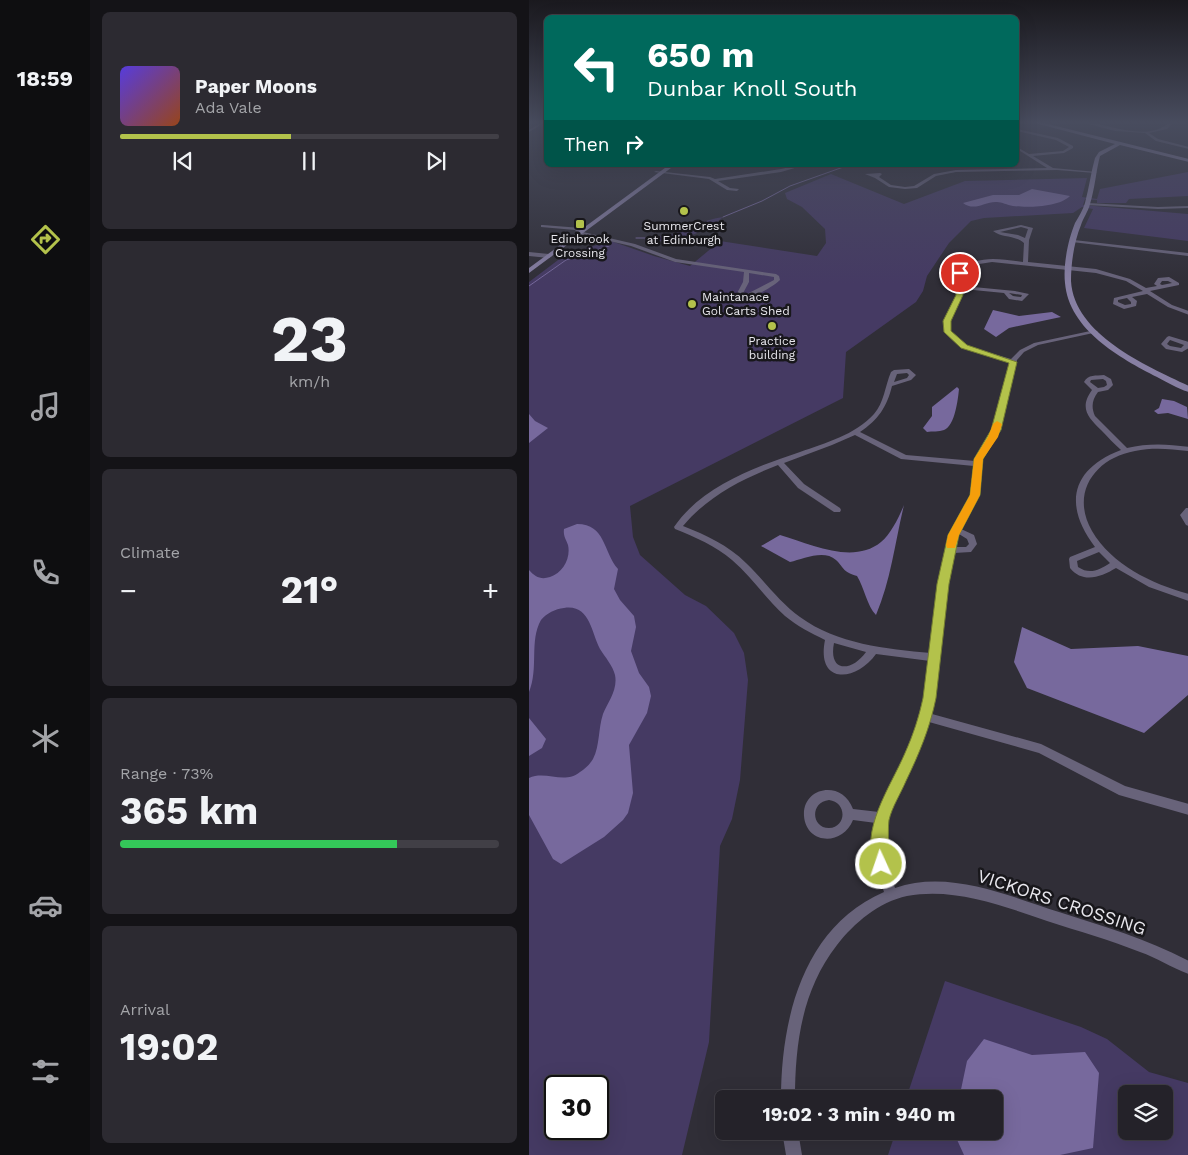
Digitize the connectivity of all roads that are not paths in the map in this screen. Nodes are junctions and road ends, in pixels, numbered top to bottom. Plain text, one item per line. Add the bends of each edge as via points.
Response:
1 (654, 176) edge
2 (686, 176) edge
3 (732, 176) edge
4 (933, 176) edge
5 (1094, 176) edge
6 (876, 177) dead end
7 (715, 180) junction
8 (737, 190) dead end
9 (1088, 204) junction
10 (1188, 206) edge
11 (543, 226) dead end
12 (581, 230) junction
13 (1074, 241) junction
14 (1027, 243) junction
15 (529, 254) edge
16 (1188, 255) edge
17 (545, 256) junction
18 (1025, 263) junction
19 (529, 264) edge
20 (1069, 268) junction
21 (529, 271) edge
22 (746, 273) junction
23 (960, 287) junction
24 (1161, 287) dead end
25 (1147, 291) junction
26 (740, 292) joint
27 (1006, 293) dead end
28 (751, 295) joint
29 (1127, 296) dead end
30 (1188, 313) edge
31 (1095, 332) junction
32 (1013, 362) junction
33 (890, 385) dead end
34 (1097, 390) dead end
35 (1188, 390) edge
36 (855, 432) junction
37 (1188, 449) edge
38 (1126, 451) junction
39 (779, 462) junction
40 (977, 464) junction
41 (837, 510) dead end
42 (1188, 510) edge
43 (1188, 523) edge
44 (957, 530) junction
45 (1099, 548) junction
46 (950, 550) junction
47 (1117, 563) junction
48 (1188, 598) edge
49 (830, 638) junction
50 (873, 650) junction
51 (935, 657) junction
52 (926, 717) junction
53 (1188, 810) edge
54 (848, 814) dead end
55 (882, 818) junction
56 (891, 895) junction
57 (1188, 968) edge
58 (788, 1090) edge
59 (792, 1140) edge
60 (794, 1155) edge

1 - 12 main road
2 - 7 street
3 - 7 street
4 - 6 street via 905,188 891,186
5 - 9 main road
7 - 8 street
9 - 10 street via 1158,208
9 - 13 main road
11 - 12 street
12 - 17 main road
12 - 22 street via 675,260
13 - 16 street
13 - 20 main road
14 - 14 street via 1020,237 998,234 995,230 1029,227
14 - 18 street
15 - 17 street
17 - 19 main road
17 - 21 main road
18 - 20 street
18 - 23 street via 992,260 971,264 960,273
20 - 25 street via 1120,276
20 - 31 main road via 1070,295 1077,311
22 - 26 street via 746,282
22 - 28 street via 766,273 777,278 775,283
23 - 27 street
23 - 32 street via 958,302 946,326 951,337 973,351
24 - 25 street
25 - 29 street
25 - 30 street
26 - 28 street
31 - 32 street via 1036,344 1022,350
31 - 35 main road via 1130,358
32 - 40 street via 996,430
33 - 36 street via 881,409
34 - 38 street via 1089,403 1092,417
36 - 39 street
36 - 40 street via 904,457
37 - 38 street via 1158,446
38 - 45 street via 1103,460 1081,484 1078,501 1082,519
39 - 41 street via 801,486
39 - 49 street via 704,500 678,527 728,552 796,620
40 - 44 street via 975,495
42 - 43 street via 1184,515
44 - 46 street
44 - 46 street via 971,537 973,544 964,551
45 - 47 street
45 - 47 street via 1073,559 1074,568 1095,576
46 - 51 street
47 - 48 street via 1156,586
49 - 50 street
49 - 50 street via 828,662 837,670 858,666
50 - 51 street
51 - 52 street
52 - 53 street via 1041,749 1123,791
52 - 55 street
54 - 55 street
55 - 56 street via 880,856
56 - 57 street, VICKORS CROSSING via 933,888 981,893 1136,942
56 - 58 street via 846,924 827,945 812,970 800,1000 792,1034
59 - 60 street

